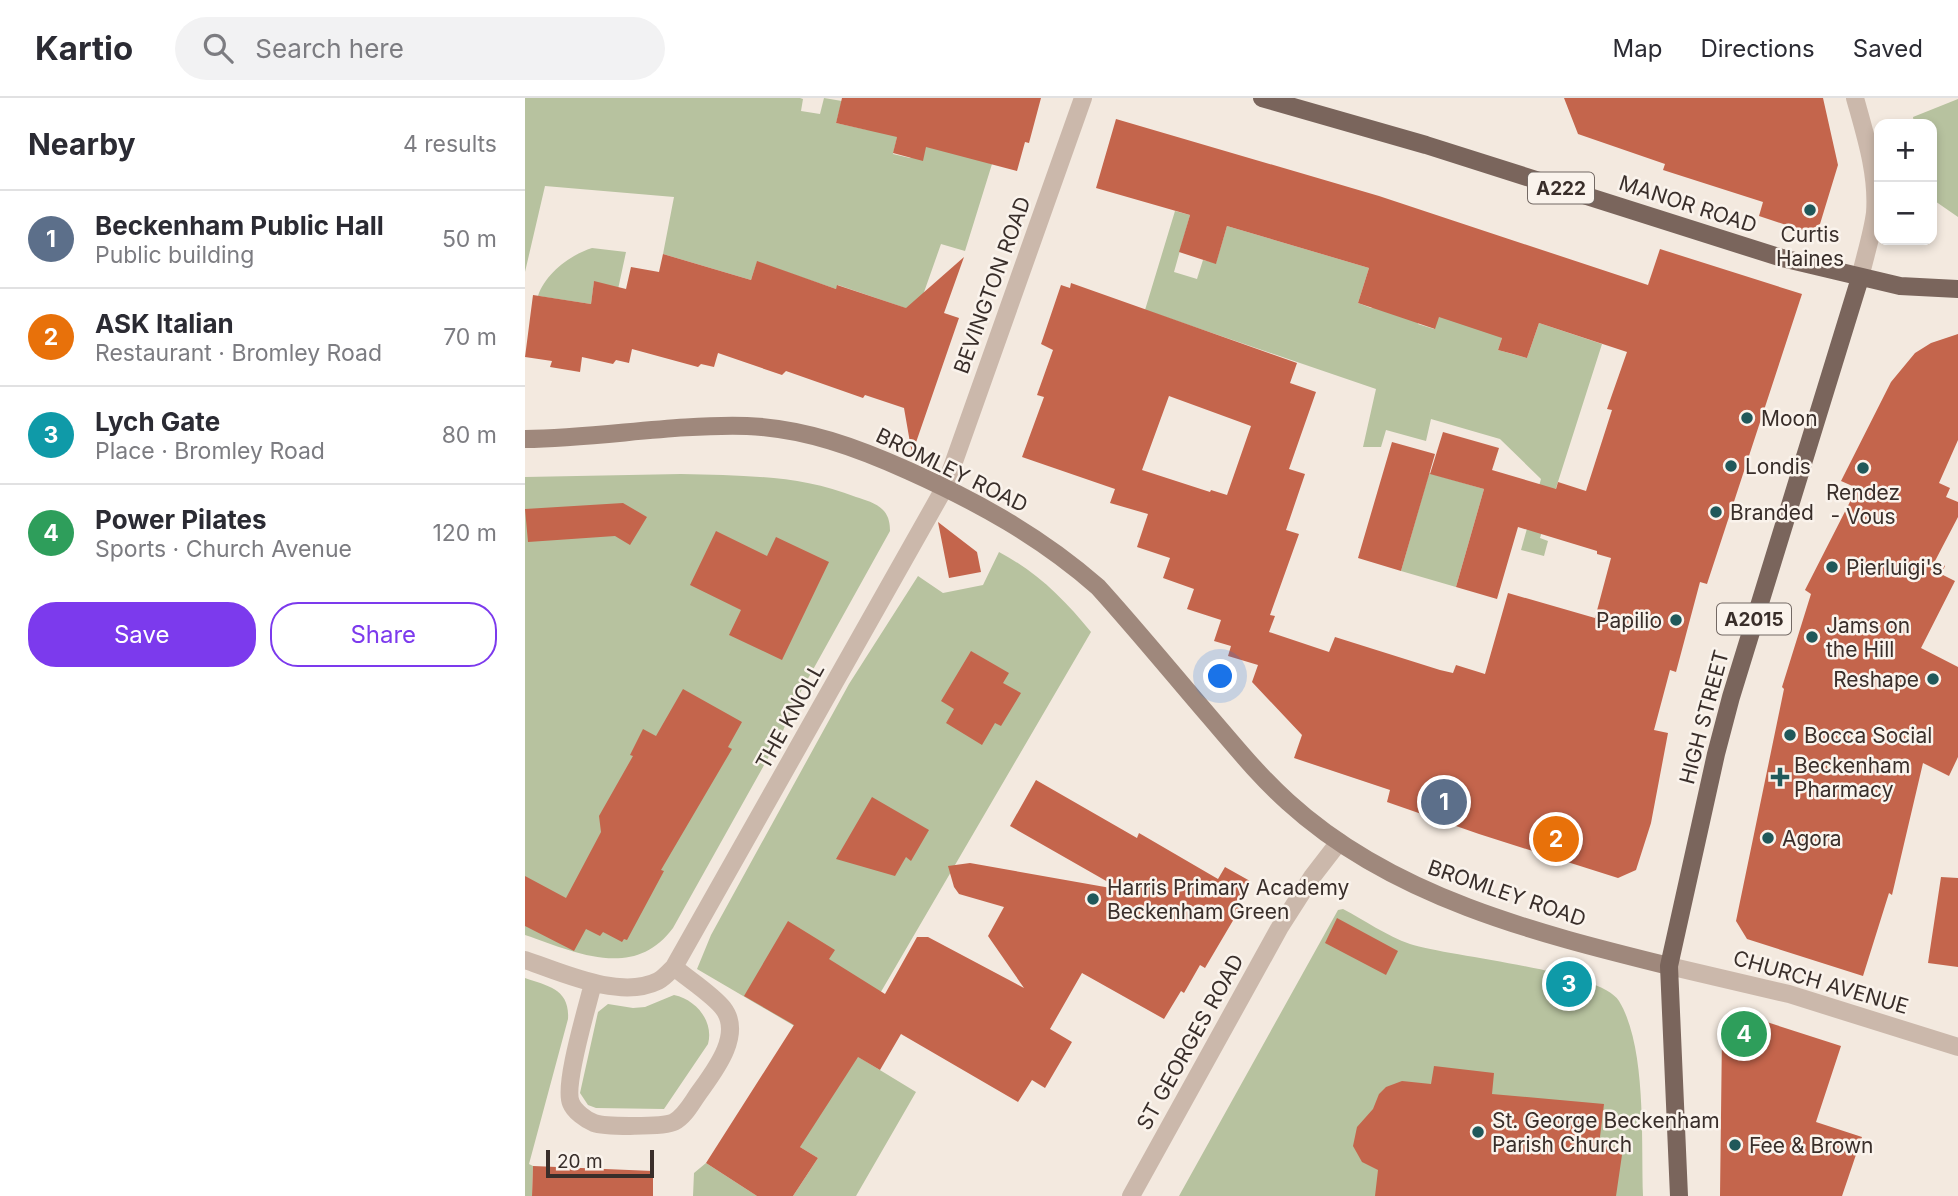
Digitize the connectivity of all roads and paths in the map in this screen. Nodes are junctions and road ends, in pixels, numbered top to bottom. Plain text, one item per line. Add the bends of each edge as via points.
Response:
1 (1083, 98) edge
2 (1262, 98) edge
3 (1855, 98) edge
4 (1860, 278) junction
5 (1958, 289) edge
6 (525, 439) edge
7 (945, 487) junction
8 (1339, 842) junction
9 (525, 960) edge
10 (1669, 966) junction
11 (674, 967) junction
12 (593, 983) junction
13 (1958, 1047) edge
14 (1131, 1196) edge
15 (1679, 1196) edge

1 - 7 street, BEVINGTON ROAD
2 - 4 main road, MANOR ROAD / A222
3 - 4 street via 1875,194
4 - 5 main road, A222 via 1921,289
4 - 10 main road, HIGH STREET / A2015 via 1731,697
6 - 7 main road, BROMLEY ROAD via 686,428 782,429 848,446
7 - 8 main road, BROMLEY ROAD via 1014,523 1098,587 1266,780
7 - 11 street, THE KNOLL
8 - 10 main road, BROMLEY ROAD via 1397,876 1461,905
8 - 14 street, ST GEORGES ROAD via 1280,927
9 - 12 street, THE KNOLL
10 - 13 street, CHURCH AVENUE via 1789,994
10 - 15 main road, HIGH STREET / A2015
11 - 12 street, THE KNOLL via 659,981 643,986
11 - 12 street via 724,1009 730,1023 723,1058 683,1116 671,1124 596,1125 571,1103 569,1084

